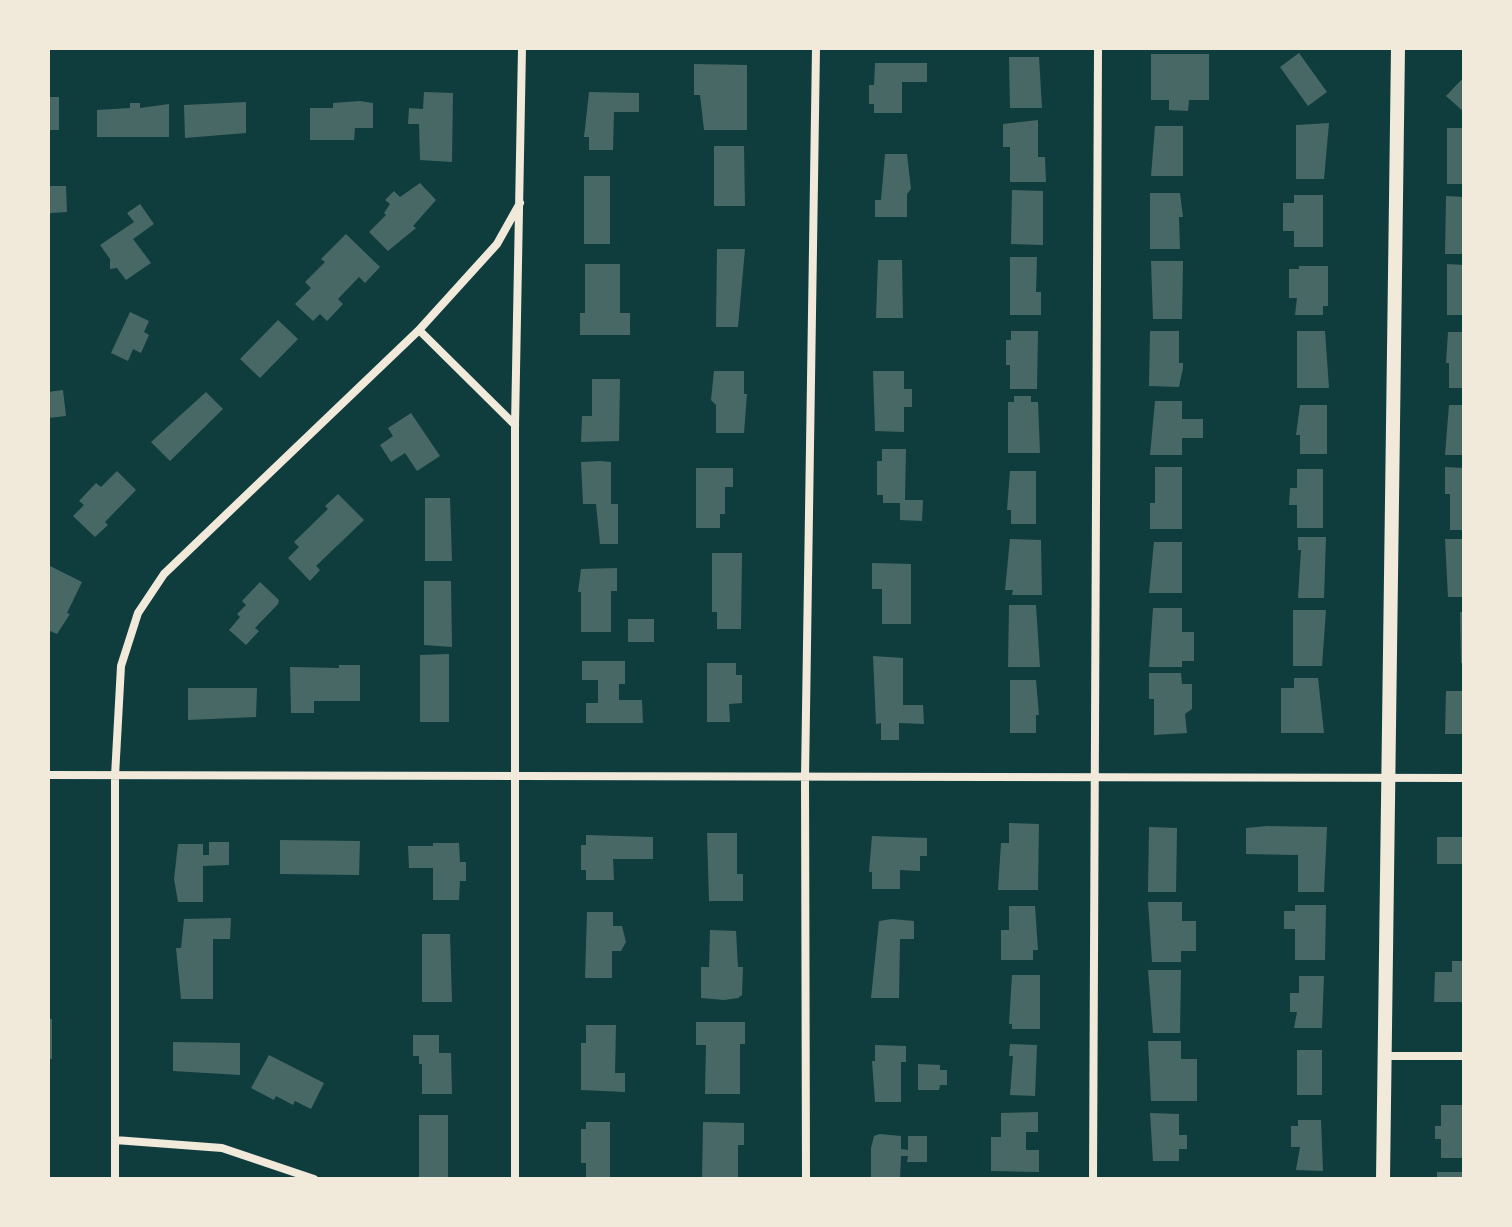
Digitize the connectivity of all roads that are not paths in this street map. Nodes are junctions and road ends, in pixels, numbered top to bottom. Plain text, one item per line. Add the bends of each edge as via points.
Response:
1 (522, 48) edge
2 (816, 48) edge
3 (1098, 48) edge
4 (1398, 48) edge
5 (520, 203) junction
6 (419, 330) junction
7 (515, 425) junction
8 (48, 775) edge
9 (115, 776) junction
10 (805, 777) junction
11 (1095, 777) junction
12 (517, 778) junction
13 (1386, 778) junction
14 (1464, 778) edge
15 (1384, 1056) junction
16 (1464, 1056) edge
17 (115, 1140) junction
18 (115, 1179) edge
19 (314, 1179) edge
20 (515, 1179) edge
21 (806, 1179) edge
22 (1093, 1179) edge
23 (1383, 1179) edge

1 - 5 street
2 - 10 street
3 - 11 street
4 - 13 street
5 - 6 street via 497,244
5 - 7 street
6 - 7 street
6 - 9 street via 164,574 138,613 121,666
7 - 12 street
8 - 9 street
9 - 12 street
9 - 17 street
10 - 11 street
10 - 12 street
10 - 21 street
11 - 13 street
11 - 22 street
12 - 20 street
13 - 14 street
13 - 15 street
15 - 16 street
15 - 23 street
17 - 18 street
17 - 19 street via 222,1148

